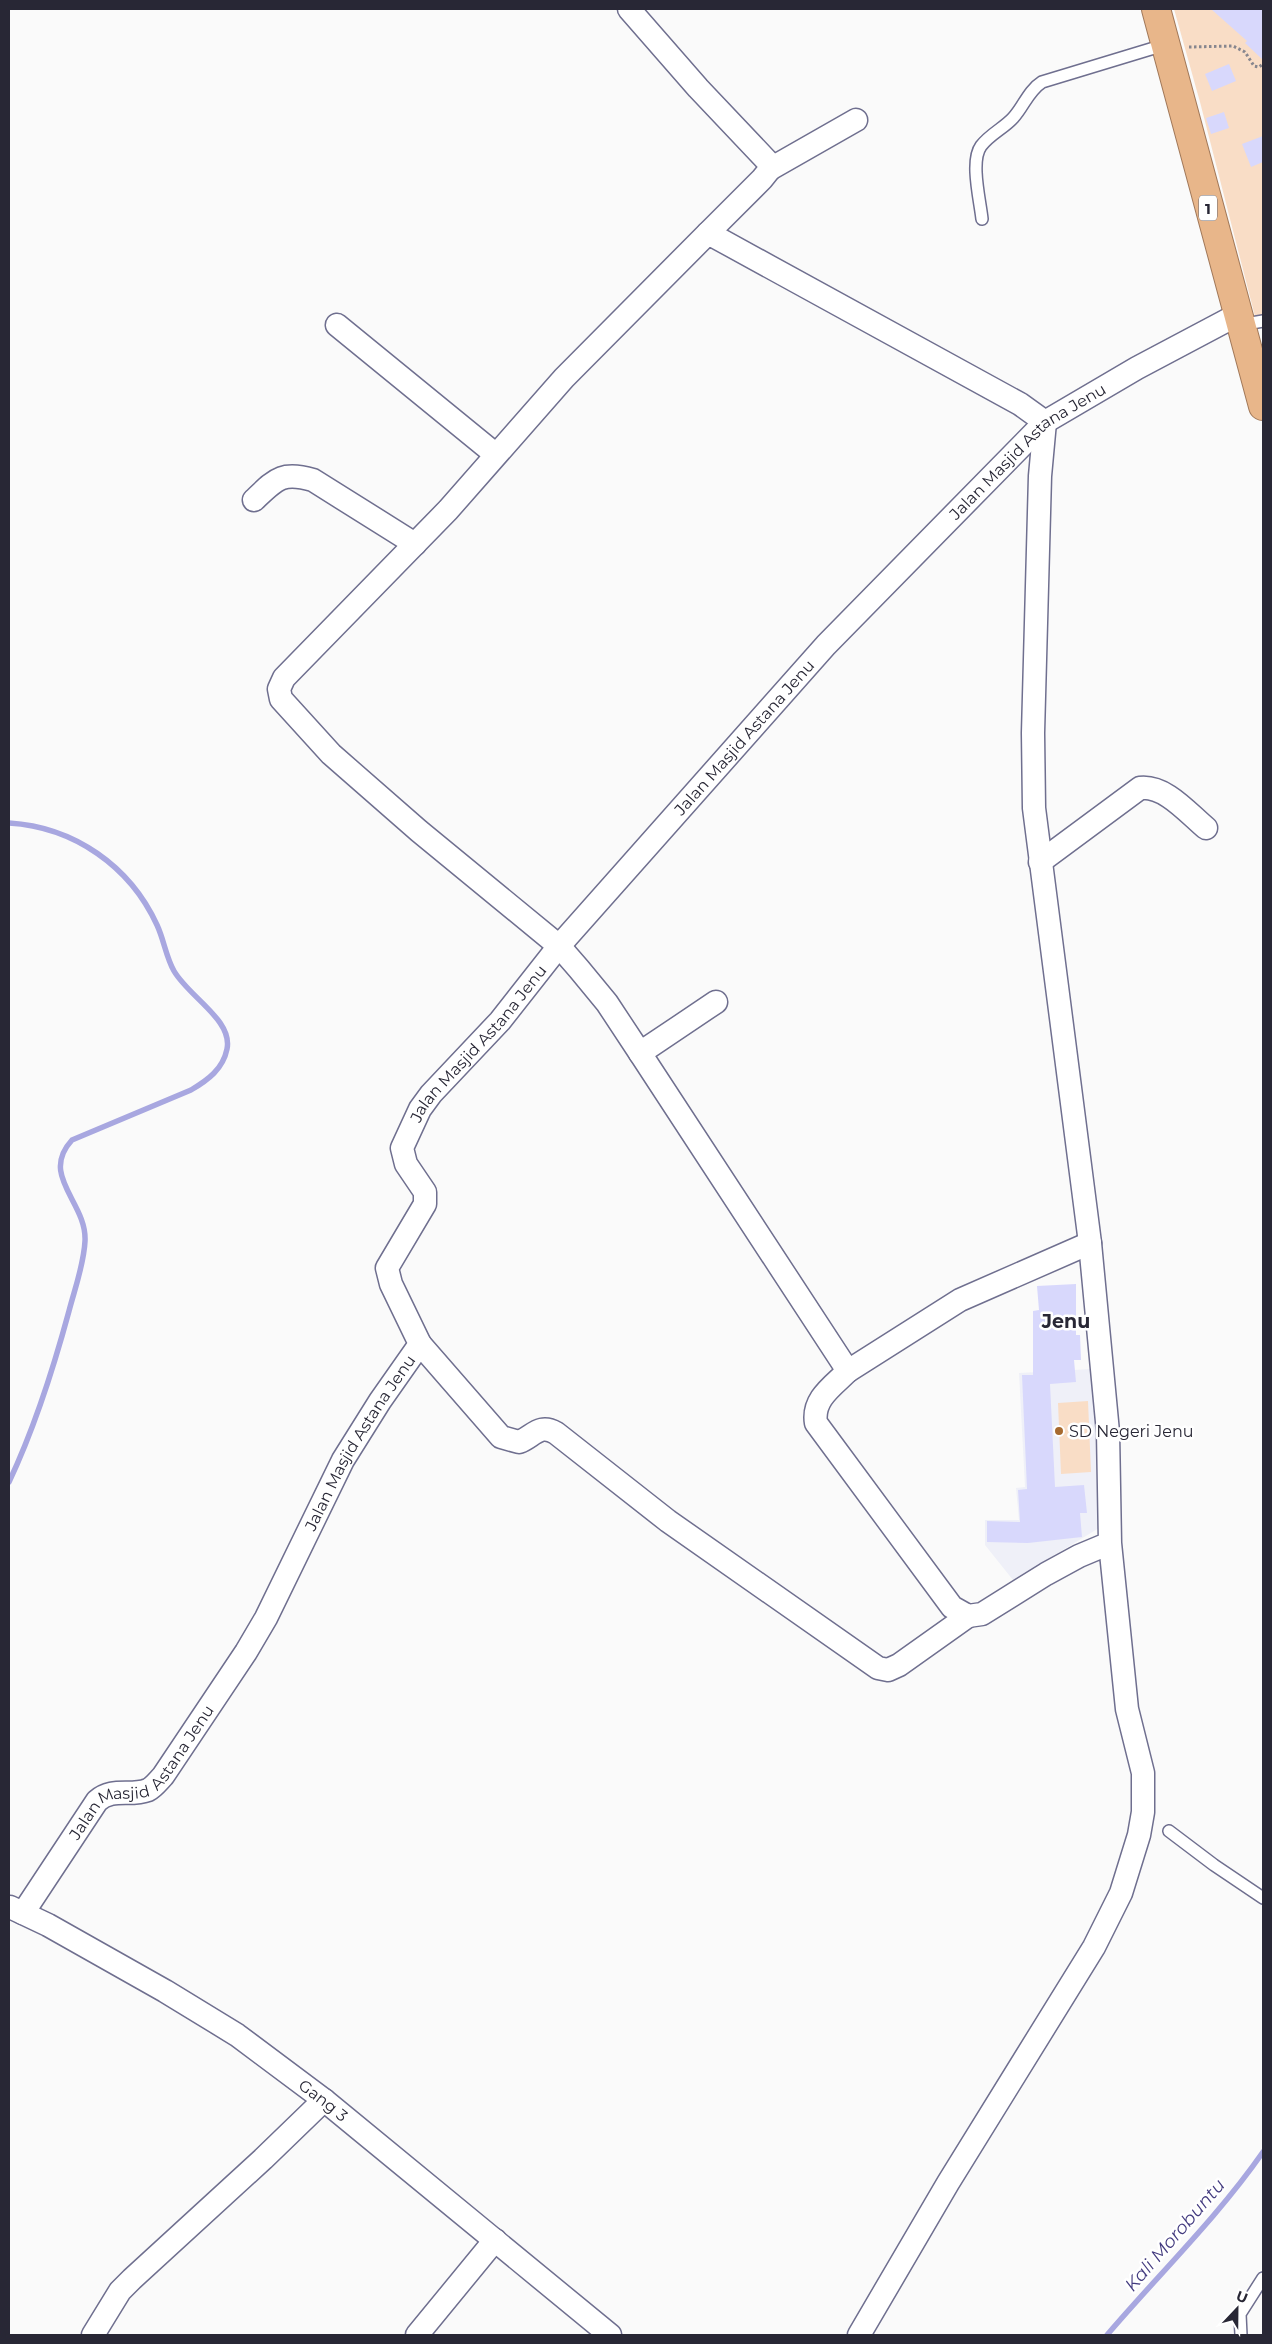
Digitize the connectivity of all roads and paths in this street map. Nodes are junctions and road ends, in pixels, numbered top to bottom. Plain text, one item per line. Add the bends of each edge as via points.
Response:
1 (629, 9) edge
2 (1156, 9) edge
3 (1165, 48) junction
4 (1263, 64) edge
5 (856, 120) dead end
6 (770, 169) junction
7 (982, 219) dead end
8 (708, 233) junction
9 (1247, 320) edge
10 (337, 325) dead end
11 (1263, 406) edge
12 (1045, 422) junction
13 (496, 454) junction
14 (254, 500) dead end
15 (415, 544) junction
16 (1206, 828) dead end
17 (1040, 862) junction
18 (559, 946) junction
19 (716, 1002) dead end
20 (640, 1053) junction
21 (1090, 1243) junction
22 (420, 1344) junction
23 (848, 1371) junction
24 (1110, 1543) junction
25 (968, 1616) junction
26 (1169, 1832) dead end
27 (1263, 1898) edge
28 (16, 1910) edge
29 (324, 2100) junction
30 (495, 2240) junction
31 (1263, 2278) edge
32 (94, 2335) edge
33 (417, 2335) edge
34 (610, 2335) edge
35 (859, 2335) edge
36 (1241, 2335) edge

1 - 6 street via 766,159
2 - 3 highway, 1
3 - 4 path via 1233,46 1245,52 1254,66
3 - 7 lane via 1042,82 1033,88 1014,118 980,147 976,166
3 - 9 highway, 1
5 - 6 street
6 - 8 street
8 - 12 street via 1020,404
8 - 13 street via 564,378
9 - 11 highway, 1
9 - 12 street, Jalan Masjid Astana Jenu via 1138,368
10 - 13 street
12 - 17 street via 1040,476 1032,772
12 - 18 street, Jalan Masjid Astana Jenu via 826,645
13 - 15 street
14 - 15 street via 285,476 296,475 313,480
15 - 18 street via 284,678 279,689 281,699 331,754
16 - 17 street via 1165,794 1150,787 1140,788
17 - 21 street
18 - 20 street via 607,1003
18 - 22 street, Jalan Masjid Astana Jenu via 500,1021 431,1094 413,1122 402,1148 406,1164 425,1192 426,1199 420,1216 387,1268 391,1284
19 - 20 street
20 - 23 street
21 - 23 street via 960,1300
21 - 24 street via 1108,1432
22 - 25 street via 501,1437 519,1442 539,1430 556,1433 668,1521 878,1668 888,1670 899,1665
22 - 28 street, Jalan Masjid Astana Jenu via 352,1446 251,1644 163,1776 148,1790 109,1794 97,1802
23 - 25 street via 820,1398 814,1412 816,1423 952,1607
24 - 25 street via 1046,1574 982,1614
24 - 35 street via 1127,1710 1143,1773 1142,1817 1129,1870 1094,1947 948,2183
26 - 27 lane
28 - 29 street, Gang 3 via 165,1991 237,2035
29 - 30 street, Gang 3
29 - 32 street via 120,2291
30 - 33 street
30 - 34 street, Gang 3
31 - 36 lane via 1240,2314

